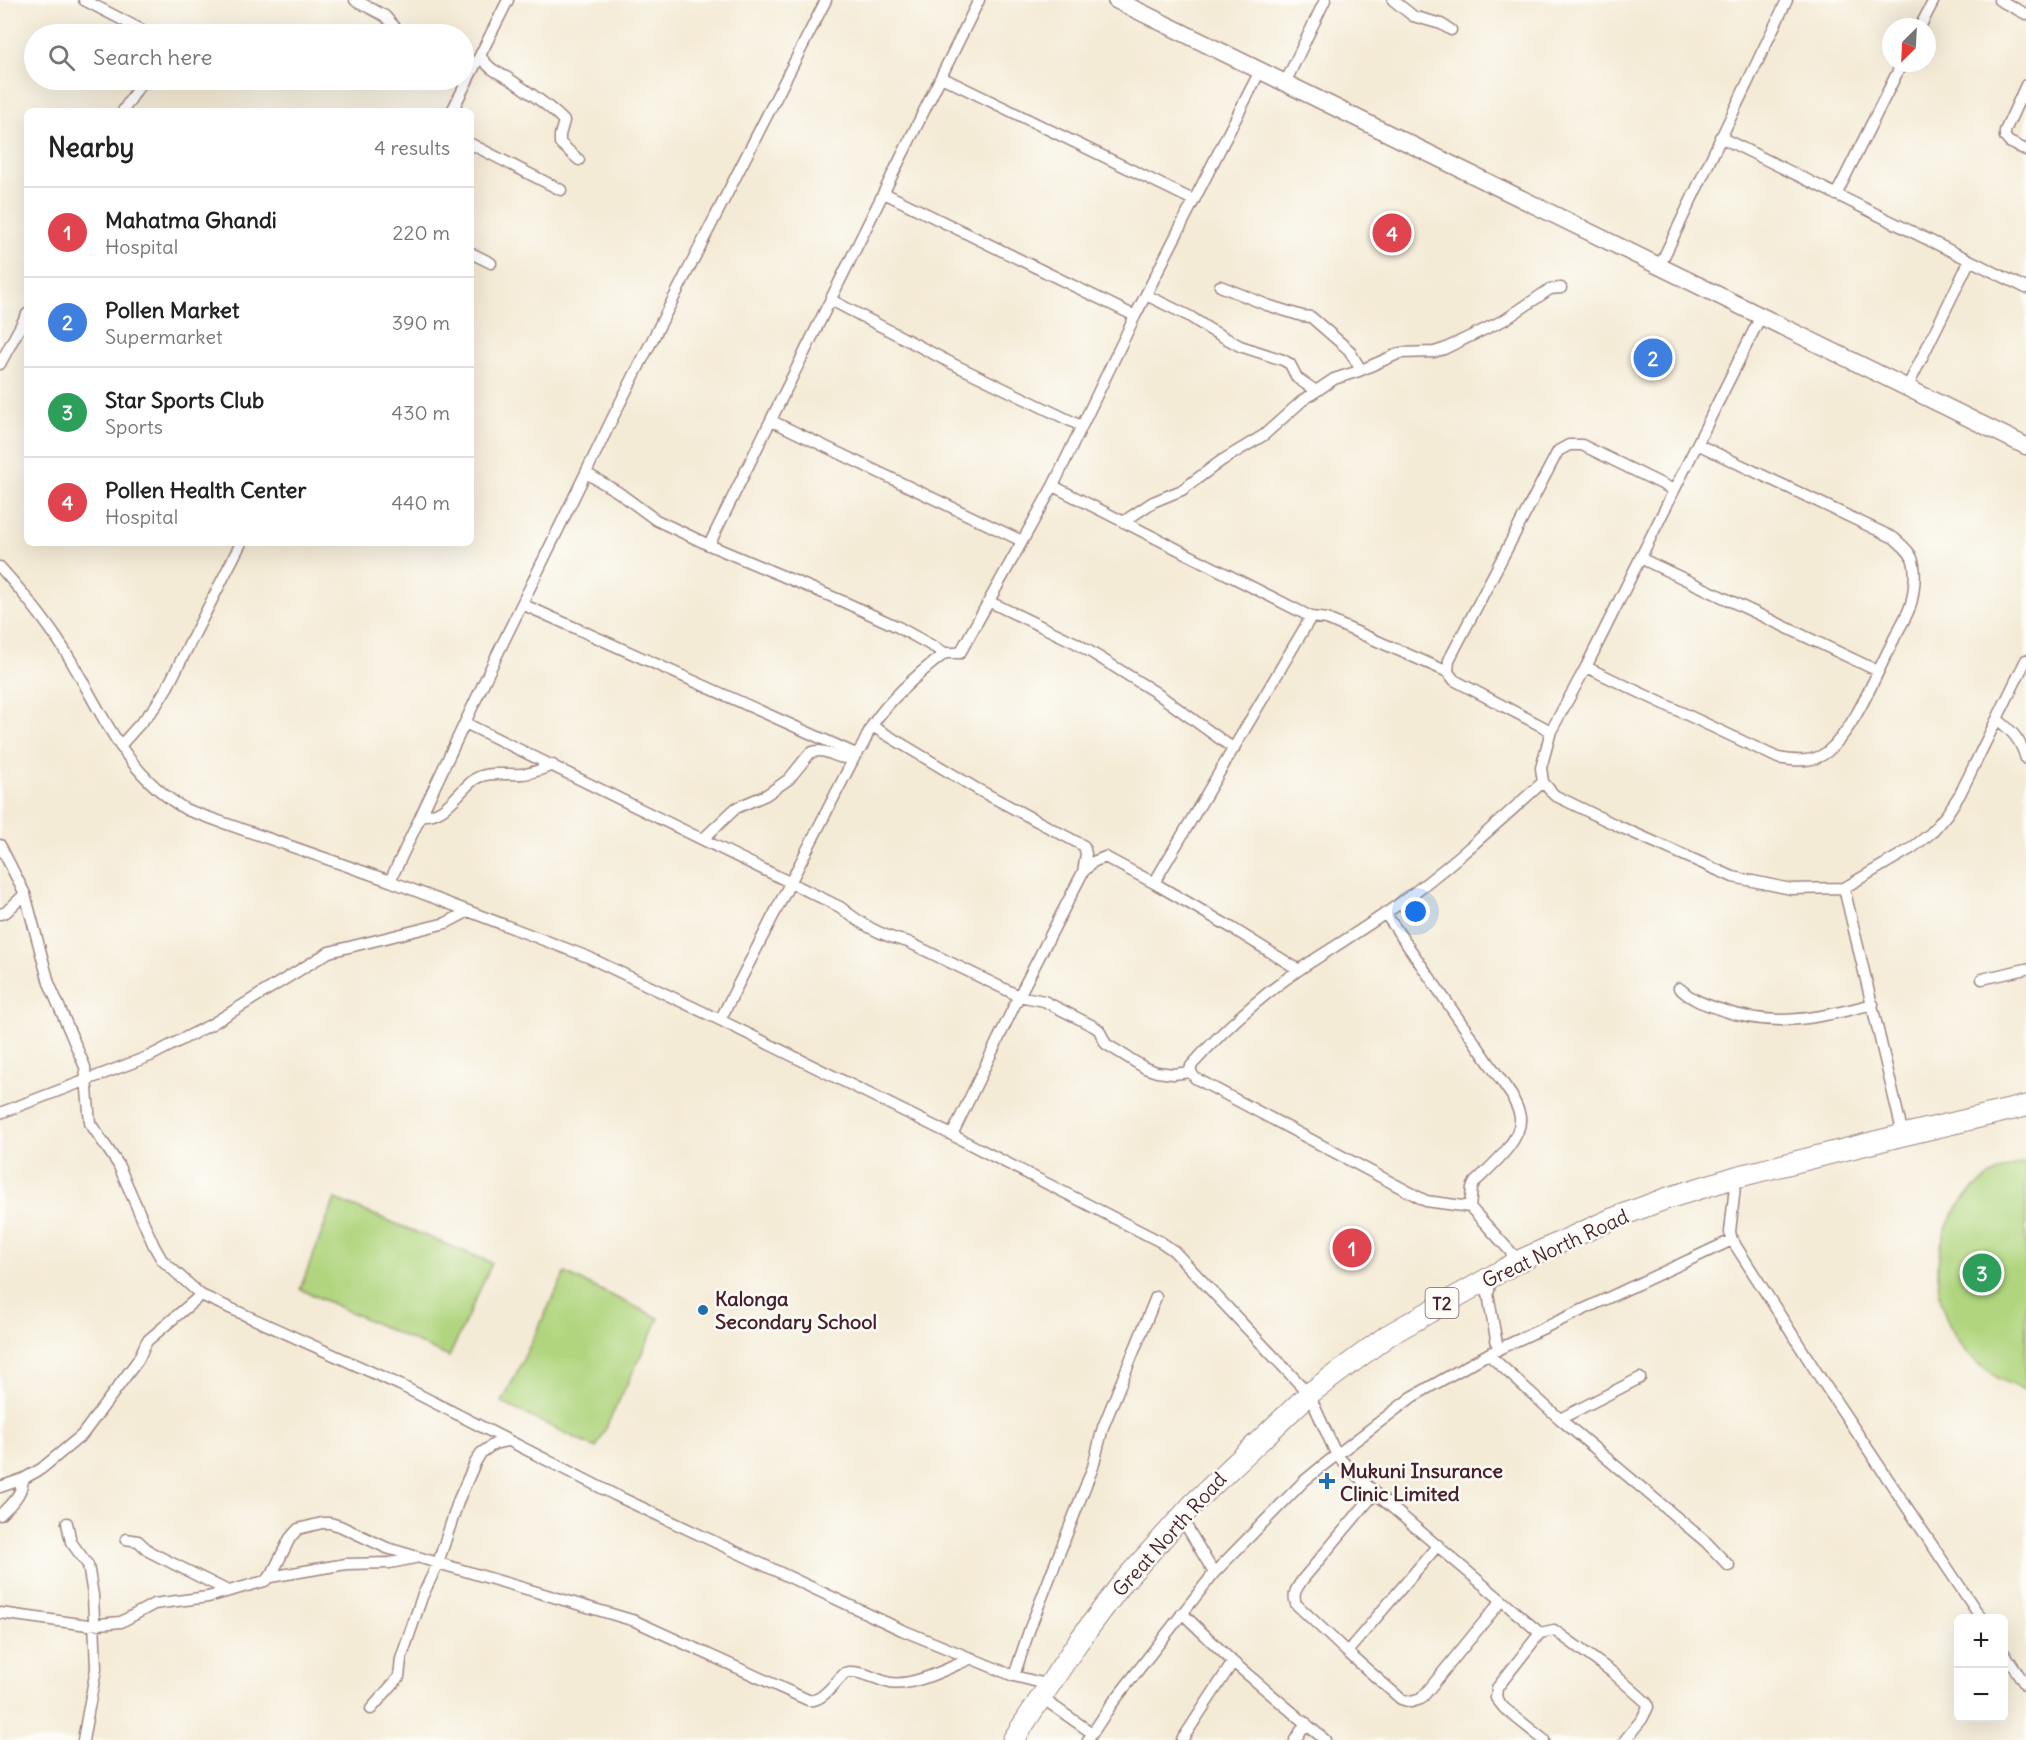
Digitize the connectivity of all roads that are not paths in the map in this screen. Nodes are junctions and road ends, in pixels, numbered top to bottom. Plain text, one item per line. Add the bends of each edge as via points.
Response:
1 (84, 0) edge
2 (355, 0) edge
3 (508, 0) edge
4 (826, 0) edge
5 (979, 0) edge
6 (1116, 0) edge
7 (1324, 0) edge
8 (1393, 0) edge
9 (1787, 0) edge
10 (1934, 0) edge
11 (1999, 0) edge
12 (2026, 14) edge
13 (1925, 18) edge
14 (130, 24) edge
15 (392, 24) edge
16 (1451, 30) dead end
17 (480, 56) junction
18 (474, 64) edge
19 (1260, 70) junction
20 (1898, 72) edge
21 (941, 77) junction
22 (1285, 83) junction
23 (2026, 85) edge
24 (137, 90) edge
25 (460, 90) edge
26 (125, 108) edge
27 (453, 108) edge
28 (1720, 137) junction
29 (474, 146) edge
30 (2026, 150) edge
31 (579, 160) dead end
32 (561, 190) dead end
33 (884, 193) junction
34 (1836, 195) junction
35 (1193, 200) junction
36 (474, 254) edge
37 (1969, 262) junction
38 (491, 263) dead end
39 (1659, 267) junction
40 (1220, 286) dead end
41 (1561, 288) dead end
42 (2026, 288) edge
43 (1146, 295) junction
44 (831, 300) junction
45 (1135, 316) junction
46 (1761, 316) junction
47 (24, 320) edge
48 (0, 364) edge
49 (1361, 370) junction
50 (1907, 388) junction
51 (1316, 391) junction
52 (772, 421) junction
53 (1081, 426) junction
54 (1697, 444) junction
55 (2026, 446) edge
56 (586, 473) junction
57 (1053, 486) junction
58 (1674, 490) junction
59 (1123, 522) junction
60 (1022, 541) junction
61 (709, 545) junction
62 (239, 546) edge
63 (1640, 558) junction
64 (0, 567) edge
65 (990, 602) junction
66 (522, 604) junction
67 (1311, 616) junction
68 (945, 653) junction
69 (2026, 660) edge
70 (1586, 667) junction
71 (1878, 671) junction
72 (1448, 672) junction
73 (1997, 719) junction
74 (465, 723) junction
75 (872, 726) junction
76 (1551, 730) junction
77 (120, 746) junction
78 (1234, 749) junction
79 (856, 754) junction
80 (2026, 759) edge
81 (554, 765) junction
82 (1543, 782) junction
83 (422, 815) junction
84 (703, 839) junction
85 (0, 845) edge
86 (1086, 849) junction
87 (1105, 857) junction
88 (1083, 872) junction
89 (390, 881) junction
90 (790, 883) junction
91 (1154, 883) junction
92 (1844, 888) junction
93 (25, 894) junction
94 (469, 911) junction
95 (1385, 913) junction
96 (0, 914) edge
97 (2026, 969) edge
98 (1299, 970) junction
99 (1982, 979) dead end
100 (1678, 987) dead end
101 (1019, 996) junction
102 (1873, 1004) junction
103 (720, 1020) junction
104 (1191, 1072) junction
105 (86, 1081) junction
106 (2026, 1107) edge
107 (2003, 1112) junction
108 (0, 1113) edge
109 (2026, 1117) edge
110 (952, 1135) junction
111 (1903, 1135) junction
112 (1736, 1178) junction
113 (1470, 1207) junction
114 (1732, 1240) junction
115 (1519, 1261) junction
116 (1492, 1276) junction
117 (201, 1295) junction
118 (1156, 1297) dead end
119 (1493, 1352) junction
120 (1640, 1378) dead end
121 (1309, 1394) junction
122 (1560, 1419) junction
123 (507, 1441) junction
124 (1337, 1456) junction
125 (23, 1479) junction
126 (0, 1487) edge
127 (1375, 1493) junction
128 (0, 1515) edge
129 (1181, 1517) junction
130 (67, 1523) dead end
131 (126, 1539) dead end
132 (1438, 1545) junction
133 (421, 1558) junction
134 (438, 1563) junction
135 (1729, 1566) dead end
136 (1214, 1573) junction
137 (270, 1577) junction
138 (228, 1591) junction
139 (1501, 1601) junction
140 (0, 1614) edge
141 (1182, 1614) junction
142 (1978, 1614) edge
143 (93, 1624) junction
144 (1540, 1633) junction
145 (1347, 1652) junction
146 (972, 1658) junction
147 (2008, 1658) edge
148 (1233, 1662) junction
149 (1014, 1676) junction
150 (2026, 1686) edge
151 (1046, 1691) junction
152 (371, 1710) dead end
153 (1306, 1724) junction
154 (1090, 1737) edge
155 (83, 1740) edge
156 (1013, 1740) edge
157 (1182, 1740) edge
158 (1295, 1740) edge
159 (1325, 1740) edge
160 (1544, 1740) edge
161 (1625, 1740) edge

1 - 14 street
2 - 15 street
3 - 17 street
4 - 56 street
5 - 21 street
6 - 19 street
7 - 22 street
8 - 16 street via 1413,16
9 - 28 street
10 - 13 street
11 - 12 street
17 - 18 street
17 - 31 street via 488,68 553,109 564,121 560,143
19 - 22 street
19 - 35 street
20 - 34 street
21 - 33 street
21 - 35 street
22 - 39 street
23 - 30 street via 2005,137
24 - 26 street
25 - 27 street
28 - 34 street
28 - 39 street
29 - 32 street
33 - 44 street
33 - 45 street
34 - 37 street
35 - 43 street
36 - 38 street
37 - 42 street
37 - 50 street
39 - 46 street
40 - 49 street via 1311,317 1349,350
41 - 49 street via 1550,289 1506,319 1444,349 1400,353
43 - 45 street
43 - 51 street via 1240,346 1283,360 1290,364 1297,378
44 - 52 street
44 - 53 street
45 - 53 street
46 - 50 street
46 - 54 street
47 - 48 street
49 - 51 street via 1334,379
50 - 55 street
51 - 59 street via 1264,435 1182,490 1153,502
52 - 60 street
52 - 61 street
53 - 57 street
54 - 58 street
54 - 71 street via 1894,538 1904,547 1912,558 1914,571 1911,605
56 - 61 street via 656,519
56 - 66 street
57 - 59 street
57 - 60 street
58 - 63 street
58 - 72 street via 1582,445 1569,445 1557,451 1449,660
59 - 67 street
60 - 65 street
61 - 68 street via 842,601
62 - 77 street via 168,687
63 - 70 street
63 - 71 street
64 - 77 street via 30,600 70,658
65 - 68 street via 960,653
65 - 78 street via 1076,643 1155,692
66 - 74 street
66 - 79 street
67 - 72 street via 1327,619
67 - 78 street
68 - 75 street via 921,671
69 - 73 street
70 - 71 street via 1778,758 1795,761 1828,752 1849,727
70 - 76 street
72 - 76 street via 1454,680
73 - 80 street via 2013,732
73 - 92 street via 1960,794 1931,833
74 - 81 street
74 - 83 street
75 - 79 street
75 - 86 street
76 - 82 street via 1541,768
77 - 89 street via 148,782 187,810
78 - 91 street
79 - 84 street via 843,758 825,750 810,753 789,779 736,808
79 - 90 street
81 - 83 street via 524,775 476,778 446,807
81 - 84 street
82 - 92 street via 1554,795 1733,877 1791,889
82 - 95 street via 1459,858
83 - 89 street
84 - 90 street
85 - 93 street
86 - 87 street
86 - 88 street
87 - 88 street
87 - 91 street
88 - 101 street
89 - 94 street
90 - 101 street via 840,907 873,930 908,942
90 - 103 street
91 - 98 street
92 - 102 street
93 - 96 street
93 - 105 street via 49,983 85,1067
94 - 103 street via 588,957
94 - 105 street via 446,923 329,952 212,1024 150,1056
95 - 98 street
95 - 113 street via 1512,1095 1520,1117 1511,1144 1475,1182
97 - 99 street
98 - 104 street via 1245,1012 1206,1049 1191,1066
100 - 102 street via 1691,999 1735,1015 1767,1020 1833,1015
101 - 104 street via 1044,1001 1095,1027 1106,1044 1145,1068 1173,1074
101 - 110 street
102 - 111 street
103 - 110 street
104 - 113 street via 1200,1081 1426,1201
105 - 108 street
105 - 117 street via 90,1123 118,1164 154,1246 162,1260
106 - 107 highway, Great North Road / T2
107 - 109 street
107 - 111 highway, Great North Road / T2
110 - 121 street via 1174,1251
111 - 112 highway, Great North Road / T2
112 - 114 street
112 - 115 highway, Great North Road / T2 via 1612,1219
113 - 115 street
114 - 119 street
114 - 142 street
115 - 116 highway, Great North Road / T2
116 - 119 street via 1488,1294
116 - 121 highway, Great North Road / T2 via 1387,1336
117 - 123 street via 400,1385
117 - 125 street via 147,1341 138,1360 82,1436
118 - 149 street via 1103,1427 1093,1467
119 - 122 street
119 - 124 street via 1412,1397
120 - 122 street
121 - 124 street
121 - 129 highway, Great North Road / T2
122 - 135 street via 1706,1542
123 - 134 street via 494,1444 475,1463
123 - 146 street via 902,1630
124 - 127 street
124 - 136 street via 1304,1481
125 - 126 street
125 - 128 street via 18,1497
127 - 132 street
127 - 145 street via 1294,1592 1296,1604
129 - 136 street
129 - 151 highway, Great North Road / T2 via 1123,1582
130 - 143 street via 71,1542 88,1565
131 - 138 street via 138,1541 150,1552
132 - 139 street
132 - 145 street
133 - 134 street
133 - 137 street via 346,1564
133 - 137 street via 387,1548 340,1526 322,1523 298,1529
134 - 146 street via 635,1621 813,1701 845,1673 900,1683
134 - 152 street via 400,1659 399,1677
136 - 141 street
137 - 138 street
138 - 143 street via 154,1604 121,1622
139 - 144 street
139 - 145 street via 1421,1699 1401,1699
140 - 143 street
141 - 148 street
141 - 154 street
143 - 155 street via 96,1669
144 - 160 street via 1497,1688 1496,1698
144 - 161 street via 1559,1632 1647,1703 1647,1712
146 - 149 street
147 - 150 street
148 - 153 street
148 - 157 street
149 - 151 street
151 - 154 street
151 - 156 highway, Great North Road / T2
153 - 158 street
153 - 159 street

